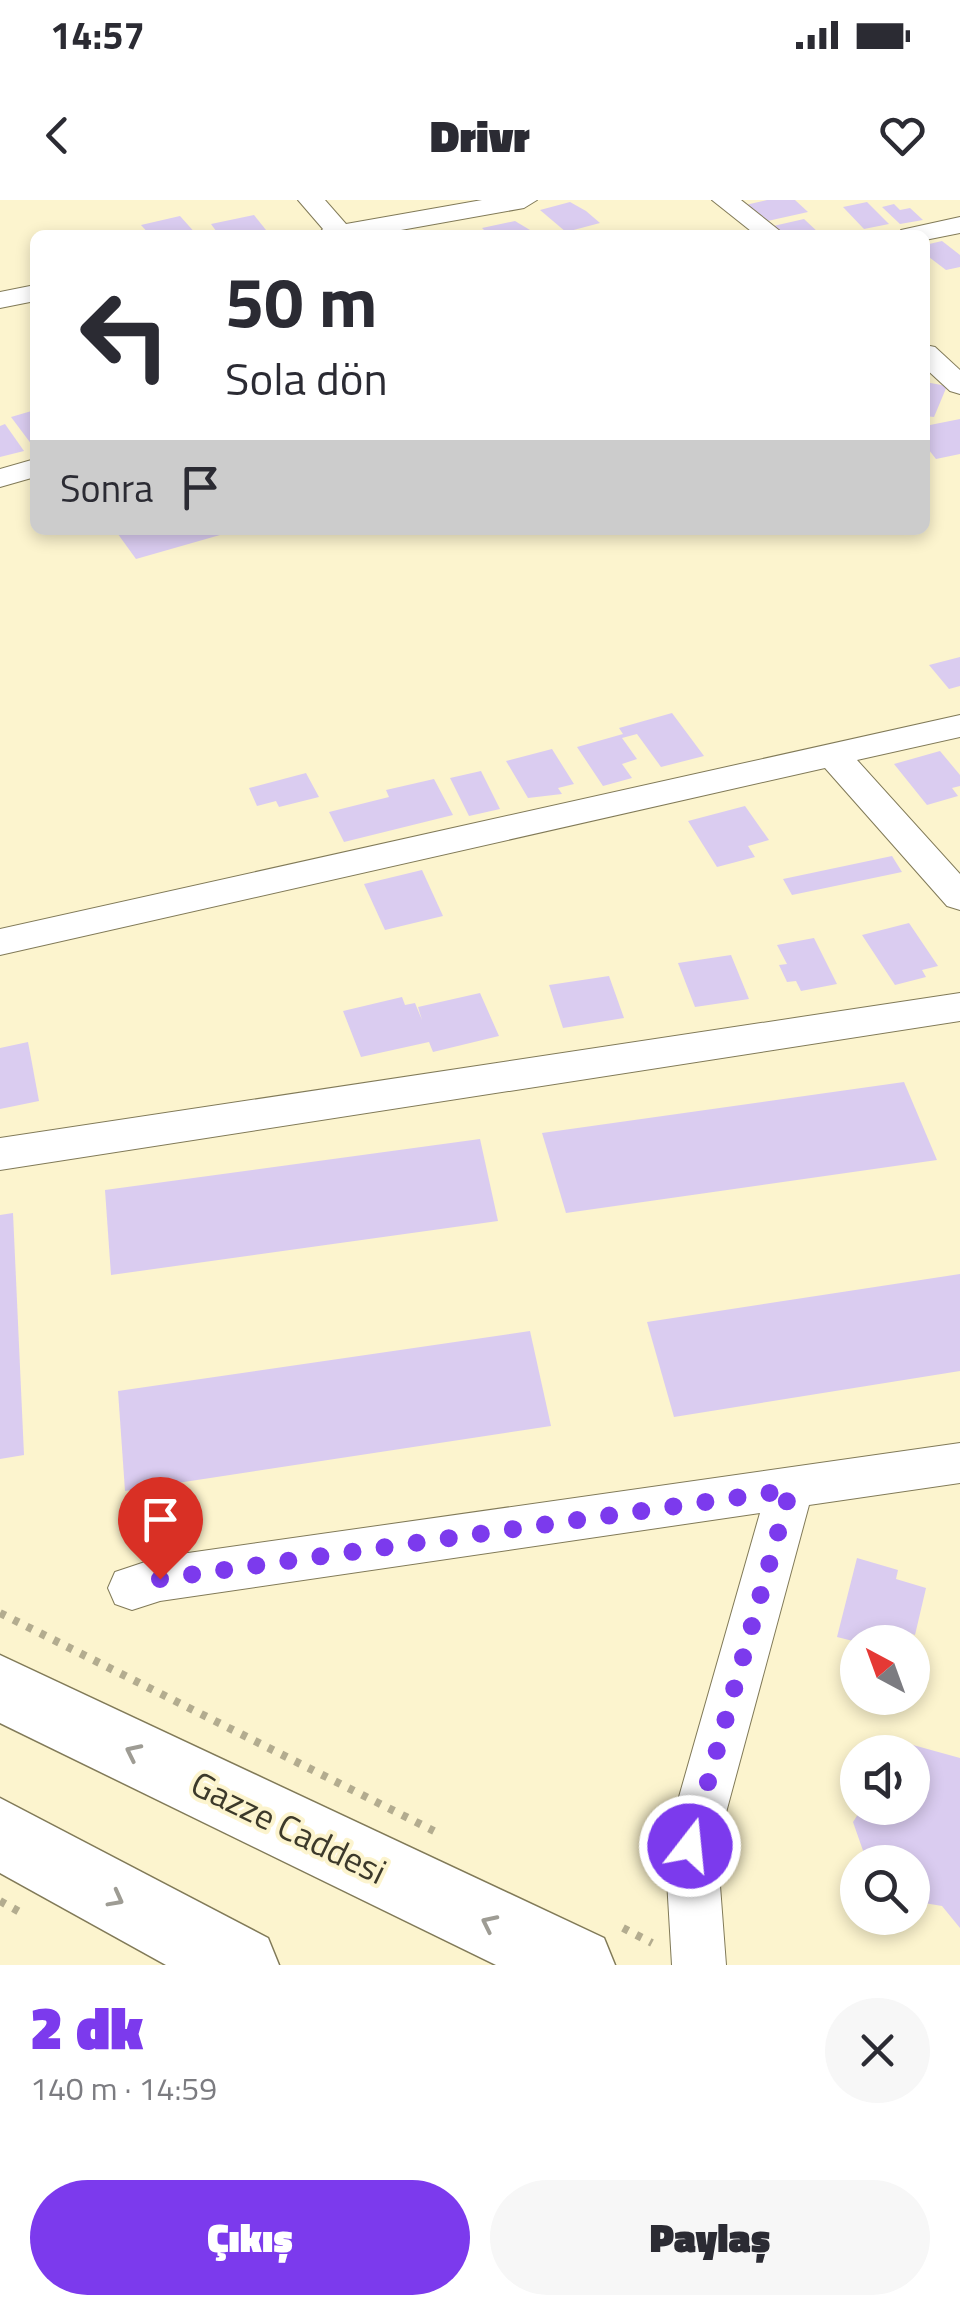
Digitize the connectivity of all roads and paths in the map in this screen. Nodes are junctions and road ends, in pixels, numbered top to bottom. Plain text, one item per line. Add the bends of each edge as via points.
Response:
1 (310, 200) edge
2 (524, 200) edge
3 (725, 200) edge
4 (478, 205) edge
5 (960, 225) edge
6 (332, 230) edge
7 (355, 230) edge
8 (765, 230) edge
9 (930, 231) edge
10 (30, 294) edge
11 (0, 300) edge
12 (930, 357) edge
13 (960, 384) edge
14 (30, 469) edge
15 (0, 478) edge
16 (960, 726) edge
17 (833, 754) junction
18 (960, 897) edge
19 (0, 942) edge
20 (960, 1007) edge
21 (0, 1154) edge
22 (960, 1463) edge
23 (790, 1490) junction
24 (132, 1588) dead end
25 (0, 1614) edge
26 (0, 1688) edge
27 (436, 1833) dead end
28 (13, 1852) edge
29 (594, 1944) edge
30 (678, 1956) edge
31 (241, 1965) edge

1 - 6 street
2 - 4 street
3 - 8 street
4 - 7 street
5 - 9 street
10 - 11 street
12 - 13 street
14 - 15 street
16 - 17 street
17 - 18 street
17 - 19 street
20 - 21 street
22 - 23 street
23 - 24 street
23 - 30 street via 690,1846
25 - 27 path
29 -> 26 main road, Gazze Caddesi
28 -> 31 main road
29 - 30 path

